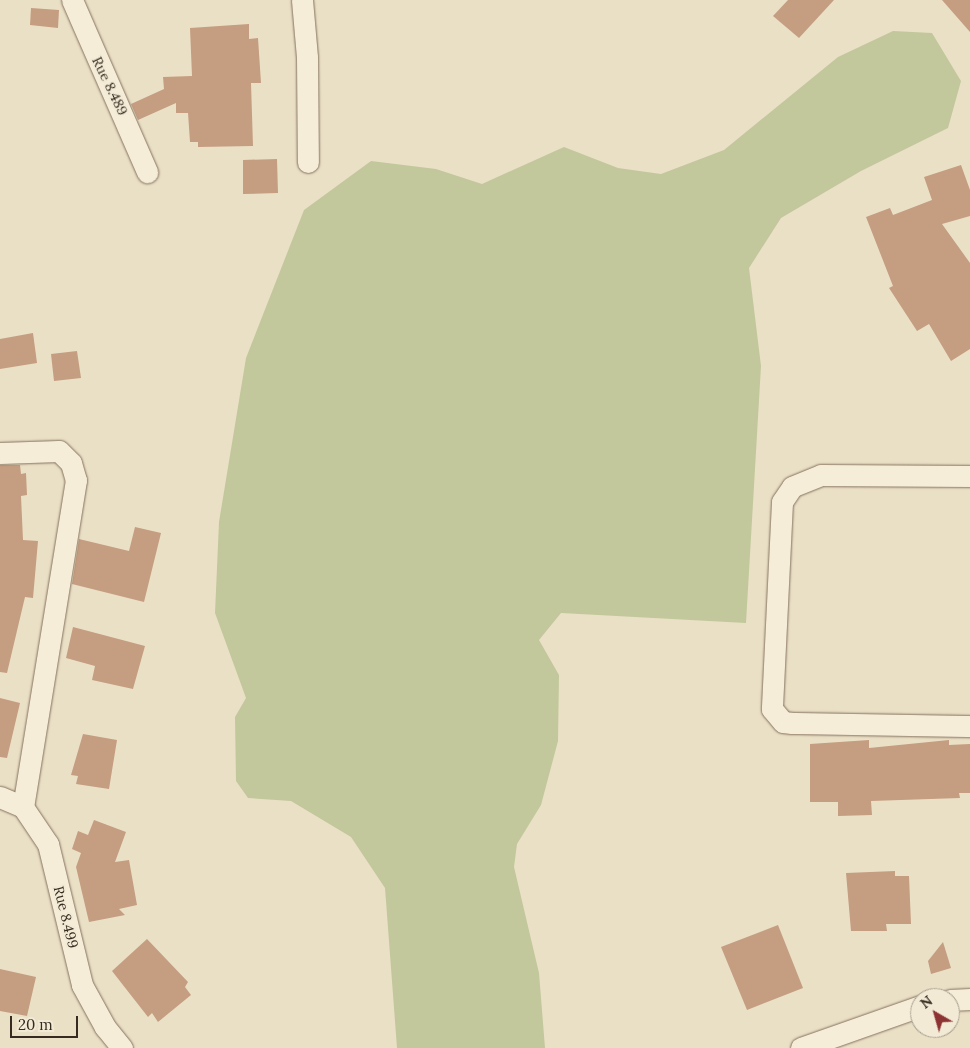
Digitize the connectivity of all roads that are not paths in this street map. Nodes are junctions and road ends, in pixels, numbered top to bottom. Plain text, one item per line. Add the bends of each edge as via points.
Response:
1 (72, 0) edge
2 (302, 0) edge
3 (308, 162) dead end
4 (147, 172) dead end
5 (0, 453) edge
6 (970, 476) edge
7 (970, 726) edge
8 (0, 797) edge
9 (23, 807) junction
10 (910, 1010) edge
11 (122, 1048) edge
12 (801, 1048) edge

1 - 4 street, Rue 8.489
2 - 3 street via 307,57
5 - 9 street via 59,451 71,463 76,480
6 - 7 street via 821,475 792,487 782,502 772,709 783,722 792,723
8 - 9 street
9 - 11 street, Rue 8.499 via 48,844 82,985 105,1027
10 - 12 street

